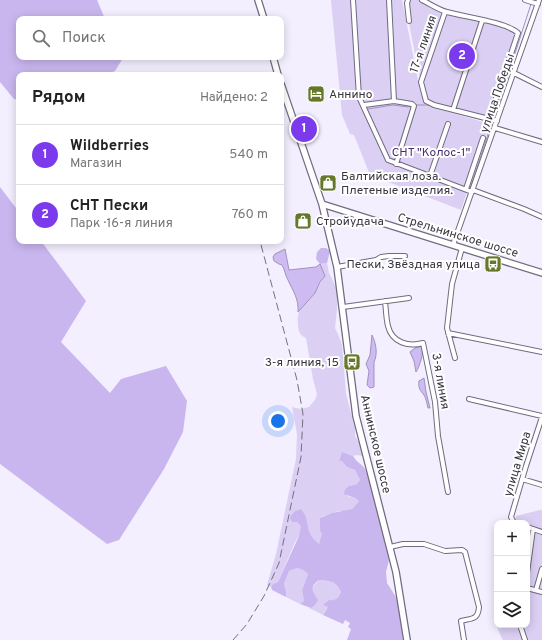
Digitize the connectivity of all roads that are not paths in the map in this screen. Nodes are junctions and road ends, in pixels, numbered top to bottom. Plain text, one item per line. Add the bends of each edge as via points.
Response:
1 (258, 0) edge
2 (353, 0) edge
3 (390, 0) edge
4 (408, 0) edge
5 (422, 0) edge
6 (525, 0) edge
7 (538, 2) edge
8 (445, 12) junction
9 (263, 16) edge
10 (409, 21) dead end
11 (482, 21) junction
12 (273, 60) edge
13 (277, 72) edge
14 (514, 73) junction
15 (542, 87) edge
16 (284, 93) edge
17 (394, 100) junction
18 (364, 105) junction
19 (453, 110) junction
20 (489, 119) junction
21 (498, 121) junction
22 (448, 124) dead end
23 (495, 128) junction
24 (483, 138) dead end
25 (542, 142) edge
26 (396, 164) junction
27 (430, 176) junction
28 (466, 189) junction
29 (473, 191) junction
30 (322, 204) junction
31 (542, 217) edge
32 (453, 245) junction
33 (462, 248) junction
34 (405, 256) dead end
35 (337, 268) junction
36 (542, 273) edge
37 (409, 298) dead end
38 (385, 301) junction
39 (343, 307) junction
40 (448, 333) junction
41 (542, 352) edge
42 (455, 358) dead end
43 (469, 399) dead end
44 (542, 417) edge
45 (522, 479) junction
46 (542, 485) edge
47 (448, 492) dead end
48 (512, 520) edge
49 (530, 528) edge
50 (533, 530) junction
51 (542, 532) edge
52 (390, 547) junction
53 (529, 556) edge
54 (542, 569) edge
55 (530, 589) edge
56 (536, 590) junction
57 (542, 592) edge
58 (521, 628) edge
59 (407, 640) edge
60 (464, 640) edge
61 (525, 640) edge

1 - 9 main road
2 - 18 street via 359,96
3 - 17 street
4 - 10 street
5 - 8 street
6 - 7 street
7 - 14 street, улица Победы
8 - 11 street
8 - 19 street, 17-я линия via 421,82 426,101
11 - 19 street
11 - 20 street via 501,24 518,33
12 - 13 main road
14 - 15 street
14 - 21 street, улица Победы
16 - 30 main road, Аннинское шоссе
17 - 18 street
17 - 26 street via 414,106
18 - 26 street via 388,160
19 - 20 street
20 - 21 street
21 - 23 street, улица Победы
22 - 27 street
23 - 25 street
23 - 29 street, улица Победы
24 - 28 street
26 - 27 street
27 - 28 street
28 - 29 street
29 - 31 street
29 - 32 street, улица Победы
30 - 32 main road, Стрельнинское шоссе
30 - 35 main road, Аннинское шоссе
32 - 33 main road, Стрельнинское шоссе
33 - 36 main road, Стрельнинское шоссе
33 - 40 street via 452,284
34 - 35 street via 381,257
35 - 39 main road, Аннинское шоссе
37 - 38 street
38 - 39 street
38 - 47 street, 3-я линия via 391,334 410,345 424,343
39 - 52 main road, Аннинское шоссе via 356,416
40 - 41 street
40 - 42 street
43 - 44 street
44 - 45 street, улица Мира
45 - 46 street
45 - 48 street, улица Мира via 511,517
49 - 50 street
50 - 51 street
50 - 53 street
52 - 59 main road, Аннинское шоссе
52 - 60 street via 424,544 465,552 479,614 461,620
54 - 56 street
55 - 56 street
56 - 57 street
58 - 61 street

